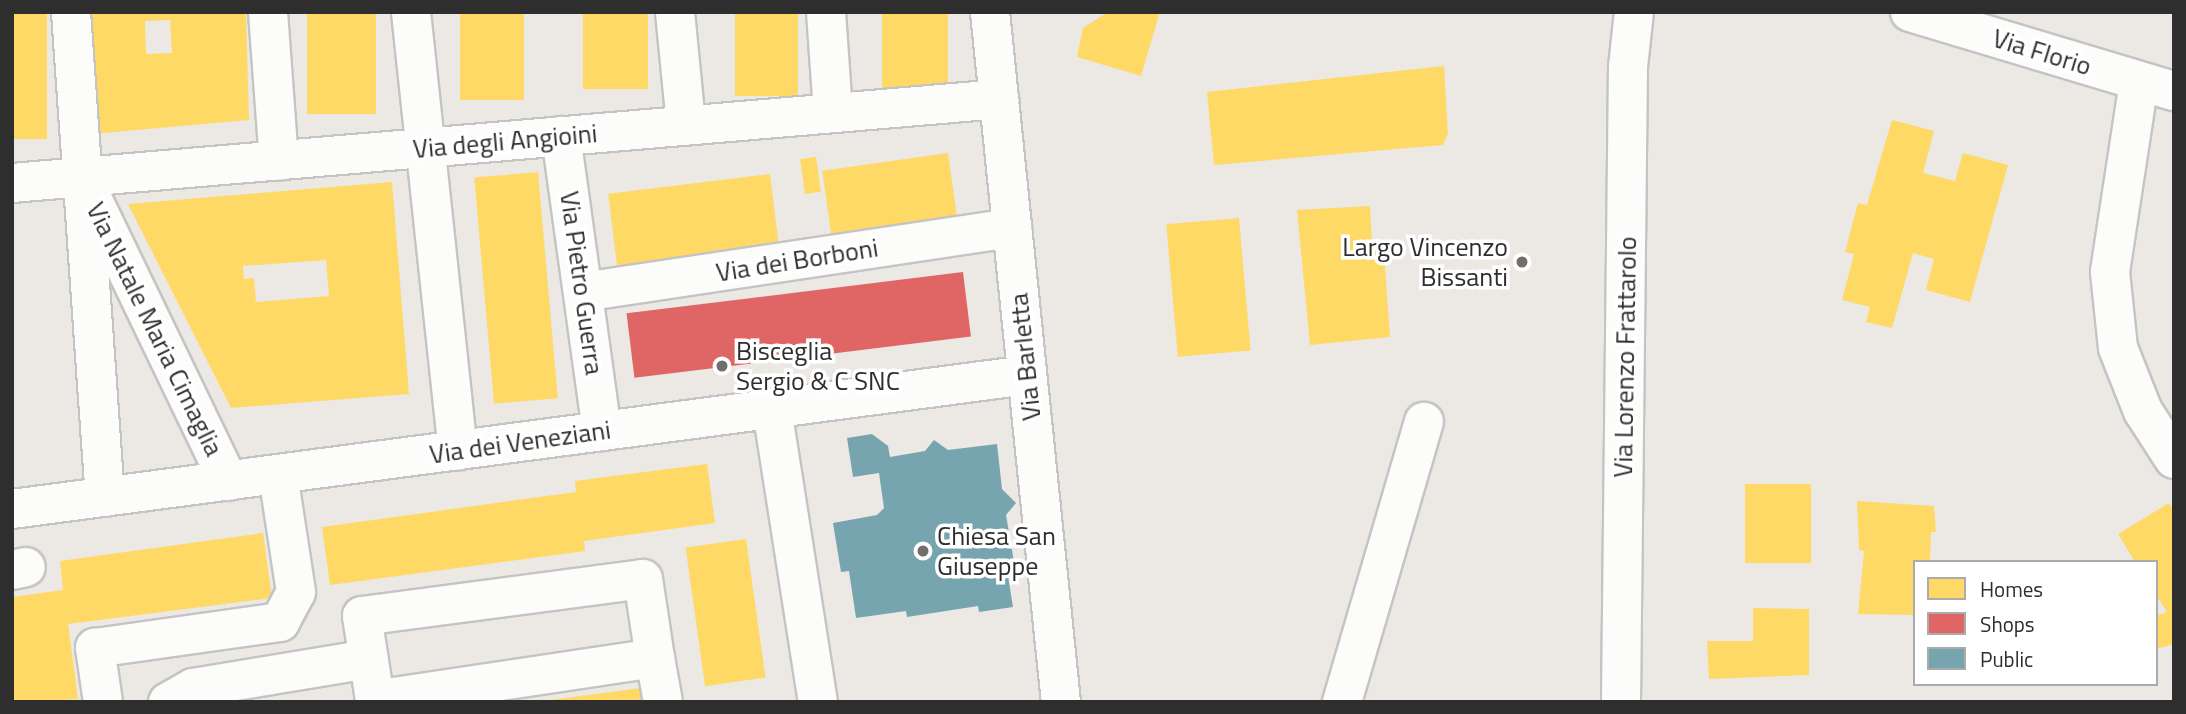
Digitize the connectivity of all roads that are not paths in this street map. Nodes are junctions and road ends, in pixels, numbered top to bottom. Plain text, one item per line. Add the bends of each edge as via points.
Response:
1 (71, 12) edge
2 (268, 12) edge
3 (411, 12) edge
4 (675, 12) edge
5 (826, 12) edge
6 (990, 12) edge
7 (1634, 12) edge
8 (1910, 12) edge
9 (2156, 87) edge
10 (999, 99) junction
11 (833, 113) junction
12 (685, 125) junction
13 (561, 136) junction
14 (425, 148) junction
15 (279, 161) junction
16 (82, 177) junction
17 (12, 183) edge
18 (1012, 228) junction
19 (583, 292) junction
20 (1027, 375) junction
21 (772, 409) junction
22 (1424, 422) dead end
23 (602, 431) junction
24 (458, 450) junction
25 (2174, 459) edge
26 (278, 474) junction
27 (228, 481) junction
28 (106, 497) junction
29 (12, 509) edge
30 (655, 658) junction
31 (369, 659) junction
32 (103, 702) edge
33 (169, 702) edge
34 (663, 702) edge
35 (818, 702) edge
36 (1061, 702) edge
37 (1342, 702) edge
38 (1620, 702) edge

1 - 16 street, Via Natale Maria Cimaglia
2 - 15 street
3 - 14 street
4 - 12 street
5 - 11 street
6 - 10 street, Via Barletta
7 - 38 street, Via Lorenzo Frattarolo via 1628,67
8 - 9 street, Via Florio
9 - 25 street via 2110,272 2118,348 2143,411
10 - 11 street, Via degli Angioini
10 - 18 street, Via Barletta
11 - 12 street, Via degli Angioini
12 - 13 street, Via degli Angioini
13 - 14 street, Via degli Angioini
13 - 19 street, Via Pietro Guerra
14 - 15 street, Via degli Angioini
14 - 24 street
15 - 16 street, Via degli Angioini
16 - 17 street, Via degli Angioini
16 - 27 street, Via Natale Maria Cimaglia
16 - 28 street, Via Natale Maria Cimaglia
18 - 19 street, Via dei Borboni
18 - 20 street, Via Barletta
19 - 23 street, Via Pietro Guerra
20 - 21 street, Via dei Veneziani
20 - 36 street, Via Barletta
21 - 23 street, Via dei Veneziani
21 - 35 street
22 - 37 street
23 - 24 street, Via dei Veneziani
24 - 26 street, Via dei Veneziani
26 - 27 street, Via dei Veneziani
26 - 32 street via 296,592 280,622 95,648
27 - 28 street, Via dei Veneziani
28 - 29 street, Via dei Veneziani
30 - 31 street via 375,700
30 - 31 street via 643,579 362,616
30 - 34 street
31 - 33 street via 193,688

